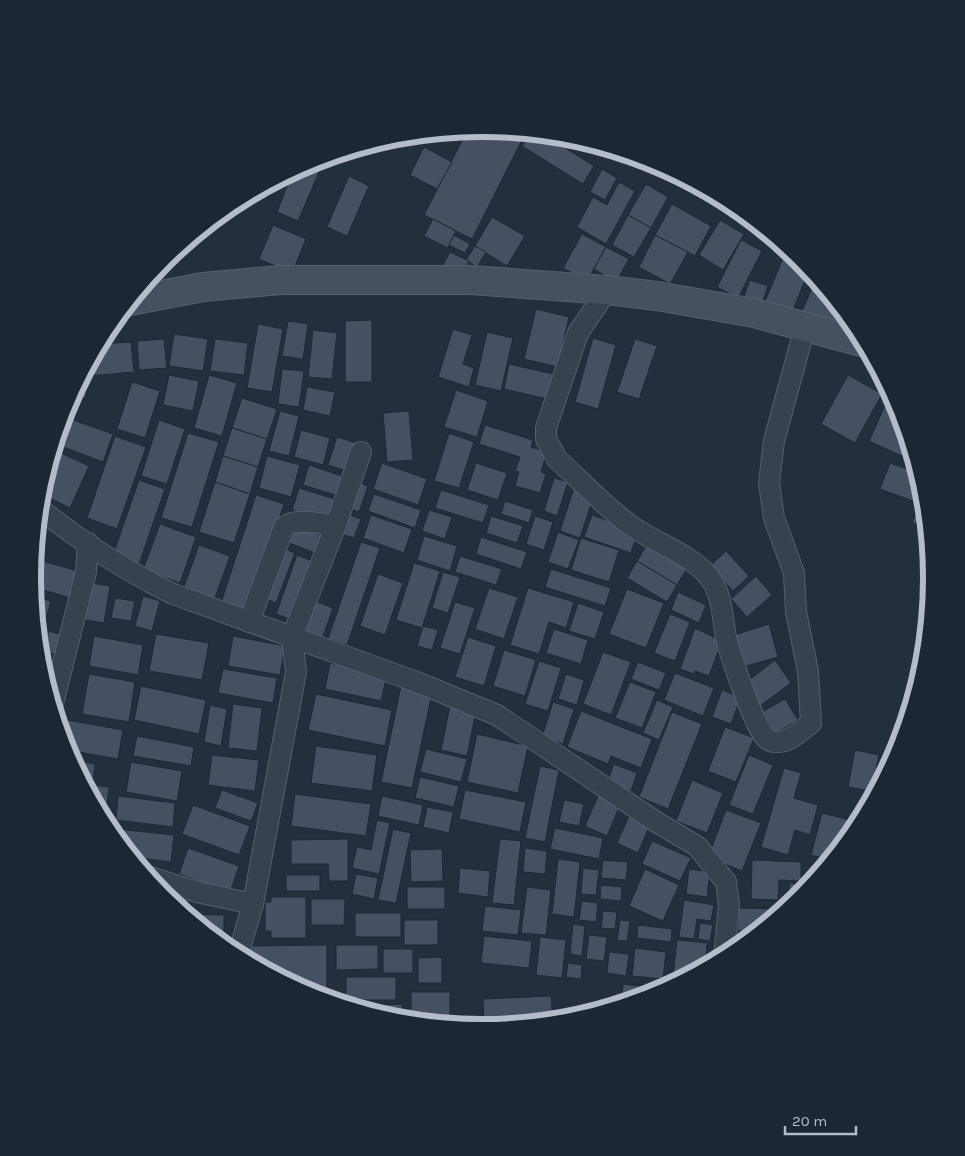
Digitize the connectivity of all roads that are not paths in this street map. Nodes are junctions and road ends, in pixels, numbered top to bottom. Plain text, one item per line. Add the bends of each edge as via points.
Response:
1 (607, 290) junction
2 (141, 299) edge
3 (805, 327) junction
4 (854, 341) edge
5 (361, 452) dead end
6 (46, 513) edge
7 (336, 525) junction
8 (88, 543) junction
9 (249, 622) junction
10 (292, 637) junction
11 (55, 690) edge
12 (161, 880) edge
13 (254, 904) junction
14 (240, 947) edge
15 (725, 947) edge

1 - 2 main road via 471,280 280,280 203,287
1 - 3 main road via 712,304
1 - 3 street via 578,333 546,428 548,446 557,459 632,527 695,565 715,585 722,606 727,643 755,718 763,734 777,743 811,722 808,671 796,612 794,573 774,518 769,483 774,441
3 - 4 main road
5 - 7 street
6 - 8 street
7 - 9 street via 301,522 288,523 284,527
7 - 10 street
8 - 9 street via 146,581
8 - 11 street via 86,572
9 - 10 street
10 - 13 street via 296,672
10 - 15 street via 498,715 697,846 726,882 729,905
12 - 13 street
13 - 14 street

